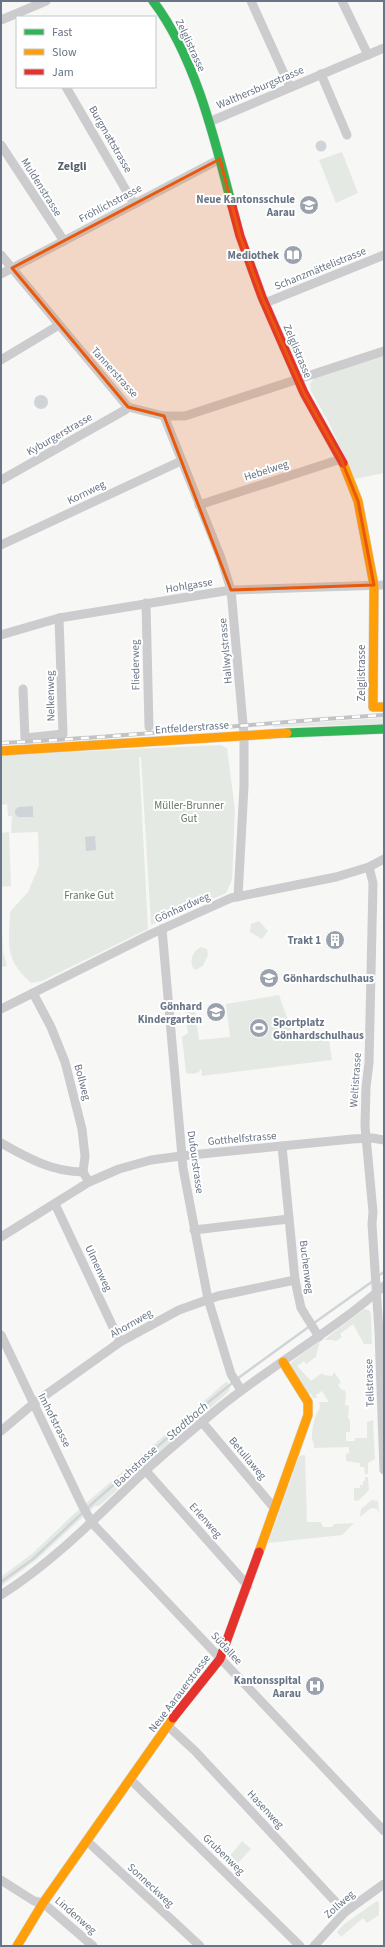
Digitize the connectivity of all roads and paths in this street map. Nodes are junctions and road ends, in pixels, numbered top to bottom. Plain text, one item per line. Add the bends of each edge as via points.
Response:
1 (46, 1) edge
2 (154, 1) edge
3 (251, 1) edge
4 (342, 1) edge
5 (25, 14) edge
6 (16, 16) edge
7 (1, 20) edge
8 (384, 48) edge
9 (368, 55) junction
10 (322, 74) junction
11 (67, 88) edge
12 (290, 88) junction
13 (209, 122) junction
14 (347, 135) dead end
15 (1, 145) edge
16 (220, 159) junction
17 (134, 204) junction
18 (64, 241) junction
19 (1, 255) edge
20 (384, 255) edge
21 (12, 268) junction
22 (1, 274) edge
23 (265, 303) junction
24 (59, 325) junction
25 (384, 351) edge
26 (1, 360) edge
27 (297, 378) junction
28 (128, 407) junction
29 (164, 416) junction
30 (341, 459) junction
31 (181, 461) junction
32 (1, 480) edge
33 (199, 505) junction
34 (1, 545) edge
35 (374, 585) junction
36 (384, 585) edge
37 (231, 590) junction
38 (146, 603) junction
39 (59, 618) junction
40 (1, 635) edge
41 (22, 689) dead end
42 (384, 707) edge
43 (149, 727) dead end
44 (384, 729) edge
45 (244, 735) junction
46 (1, 751) edge
47 (384, 859) edge
48 (369, 867) junction
49 (238, 897) junction
50 (162, 929) junction
51 (33, 993) junction
52 (1, 1009) edge
53 (367, 1138) junction
54 (384, 1140) edge
55 (1, 1143) edge
56 (282, 1146) junction
57 (181, 1156) junction
58 (83, 1172) junction
59 (89, 1182) junction
60 (55, 1204) junction
61 (289, 1219) junction
62 (194, 1230) junction
63 (1, 1237) edge
64 (295, 1280) junction
65 (379, 1289) edge
66 (208, 1299) junction
67 (318, 1334) junction
68 (1, 1335) edge
69 (120, 1342) junction
70 (283, 1362) junction
71 (239, 1387) junction
72 (383, 1388) edge
73 (33, 1404) junction
74 (202, 1422) junction
75 (1, 1431) edge
76 (384, 1470) edge
77 (146, 1471) junction
78 (275, 1509) junction
79 (90, 1519) junction
80 (248, 1586) junction
81 (1, 1595) edge
82 (220, 1659) junction
83 (168, 1726) junction
84 (130, 1780) junction
85 (384, 1832) edge
86 (87, 1841) junction
87 (1, 1880) edge
88 (384, 1884) edge
89 (43, 1903) junction
90 (345, 1912) junction
91 (17, 1946) edge
92 (93, 1946) edge
93 (200, 1946) edge
94 (300, 1946) edge
95 (314, 1946) edge

1 - 5 street
2 - 13 street, Zelglistrasse via 181,48
3 - 12 street
4 - 9 street
6 - 7 street
8 - 9 street, Walthersburgstrasse
9 - 10 street, Walthersburgstrasse
10 - 12 street, Walthersburgstrasse
10 - 14 street, Walthersburgstrasse
11 - 17 street, Burgmattstrasse
12 - 13 street, Walthersburgstrasse
13 - 16 street, Zelglistrasse
15 - 18 street, Muldenstrasse
16 - 17 street, Fröhlichstrasse
16 - 23 street, Zelglistrasse via 240,236
17 - 18 street, Fröhlichstrasse
18 - 21 street, Fröhlichstrasse
19 - 21 street, Tannerstrasse
20 - 23 street, Schanzmättelistrasse
21 - 22 street, Fröhlichstrasse
21 - 24 street, Tannerstrasse
23 - 27 street, Zelglistrasse
24 - 26 street
24 - 28 street, Tannerstrasse
25 - 27 street, Tannerstrasse
27 - 29 street, Tannerstrasse via 185,416
27 - 30 street, Zelglistrasse
28 - 29 street, Tannerstrasse
28 - 32 street, Kyburgerstrasse
29 - 31 street, Hallwylstrasse
30 - 33 street, Hebelweg
30 - 35 street, Zelglistrasse via 358,501
31 - 33 street, Hallwylstrasse
31 - 34 street, Kornweg
33 - 37 street, Hallwylstrasse
35 - 36 street, Hohlgasse
35 - 37 street, Hohlgasse
35 - 42 street, Zelglistrasse via 373,707
37 - 38 street, Hohlgasse
37 - 45 street, Hallwylstrasse
38 - 39 street, Hohlgasse
38 - 43 street, Fliederweg
39 - 40 street, Hohlgasse
39 - 41 street, Nelkenweg via 63,734 25,738
44 - 45 street, Entfelderstrasse
45 - 46 street, Entfelderstrasse
45 - 49 street, Hallwylstrasse
47 - 48 street, Gönhardweg
48 - 49 street, Gönhardweg via 336,877
48 - 53 street, Weltistrasse via 373,882 369,1063 365,1120
49 - 50 street, Gönhardweg
50 - 51 street, Gönhardweg
50 - 57 street, Dufourstrasse
51 - 52 street, Gönhardweg
51 - 58 street, Bollweg via 65,1062 85,1148
53 - 54 street, Gotthelfstrasse
53 - 56 street, Gotthelfstrasse
53 - 65 street, Weltistrasse via 375,1273
55 - 58 street via 46,1166
56 - 57 street, Gotthelfstrasse
56 - 61 street, Buchenweg
57 - 59 street, Gotthelfstrasse via 151,1160 119,1169
57 - 62 street, Dufourstrasse
58 - 59 street
59 - 60 street, Gotthelfstrasse
60 - 63 street, Gotthelfstrasse
60 - 69 street, Ulmenweg
61 - 62 street
61 - 64 street, Buchenweg
62 - 66 street, Dufourstrasse
64 - 66 street, Ahornweg
64 - 67 street, Buchenweg via 301,1308
65 - 67 street, Bachstrasse
65 - 72 street, Tellstrasse
66 - 69 street, Ahornweg via 179,1310
66 - 71 street, Dufourstrasse via 231,1374
67 - 70 street, Bachstrasse
68 - 73 street, Imhofstrasse
69 - 73 street, Ahornweg
70 - 71 street, Bachstrasse
70 - 78 street, Neue Aarauerstrasse via 308,1402 309,1409
71 - 74 street, Bachstrasse
72 - 76 street, Tellstrasse
73 - 75 street, Ahornweg
73 - 79 street, Imhofstrasse
74 - 77 street, Bachstrasse
74 - 78 street, Betullaweg
77 - 79 street, Bachstrasse
77 - 80 street, Erlenweg
78 - 80 street, Neue Aarauerstrasse
79 - 81 street, Bachstrasse via 42,1566
79 - 82 street, Südallee
80 - 82 street, Neue Aarauerstrasse
82 - 83 street, Neue Aarauerstrasse
82 - 85 street, Südallee
83 - 84 street, Neue Aarauerstrasse
83 - 90 street, Hasenweg via 195,1751
84 - 86 street, Neue Aarauerstrasse
84 - 94 street, Grubenweg
86 - 89 street, Neue Aarauerstrasse
86 - 93 street, Sonneckweg
87 - 89 street, Lindenweg via 34,1901
88 - 90 street, Zollweg
89 - 91 street, Neue Aarauerstrasse
89 - 92 street, Lindenweg
90 - 95 street, Zollweg

